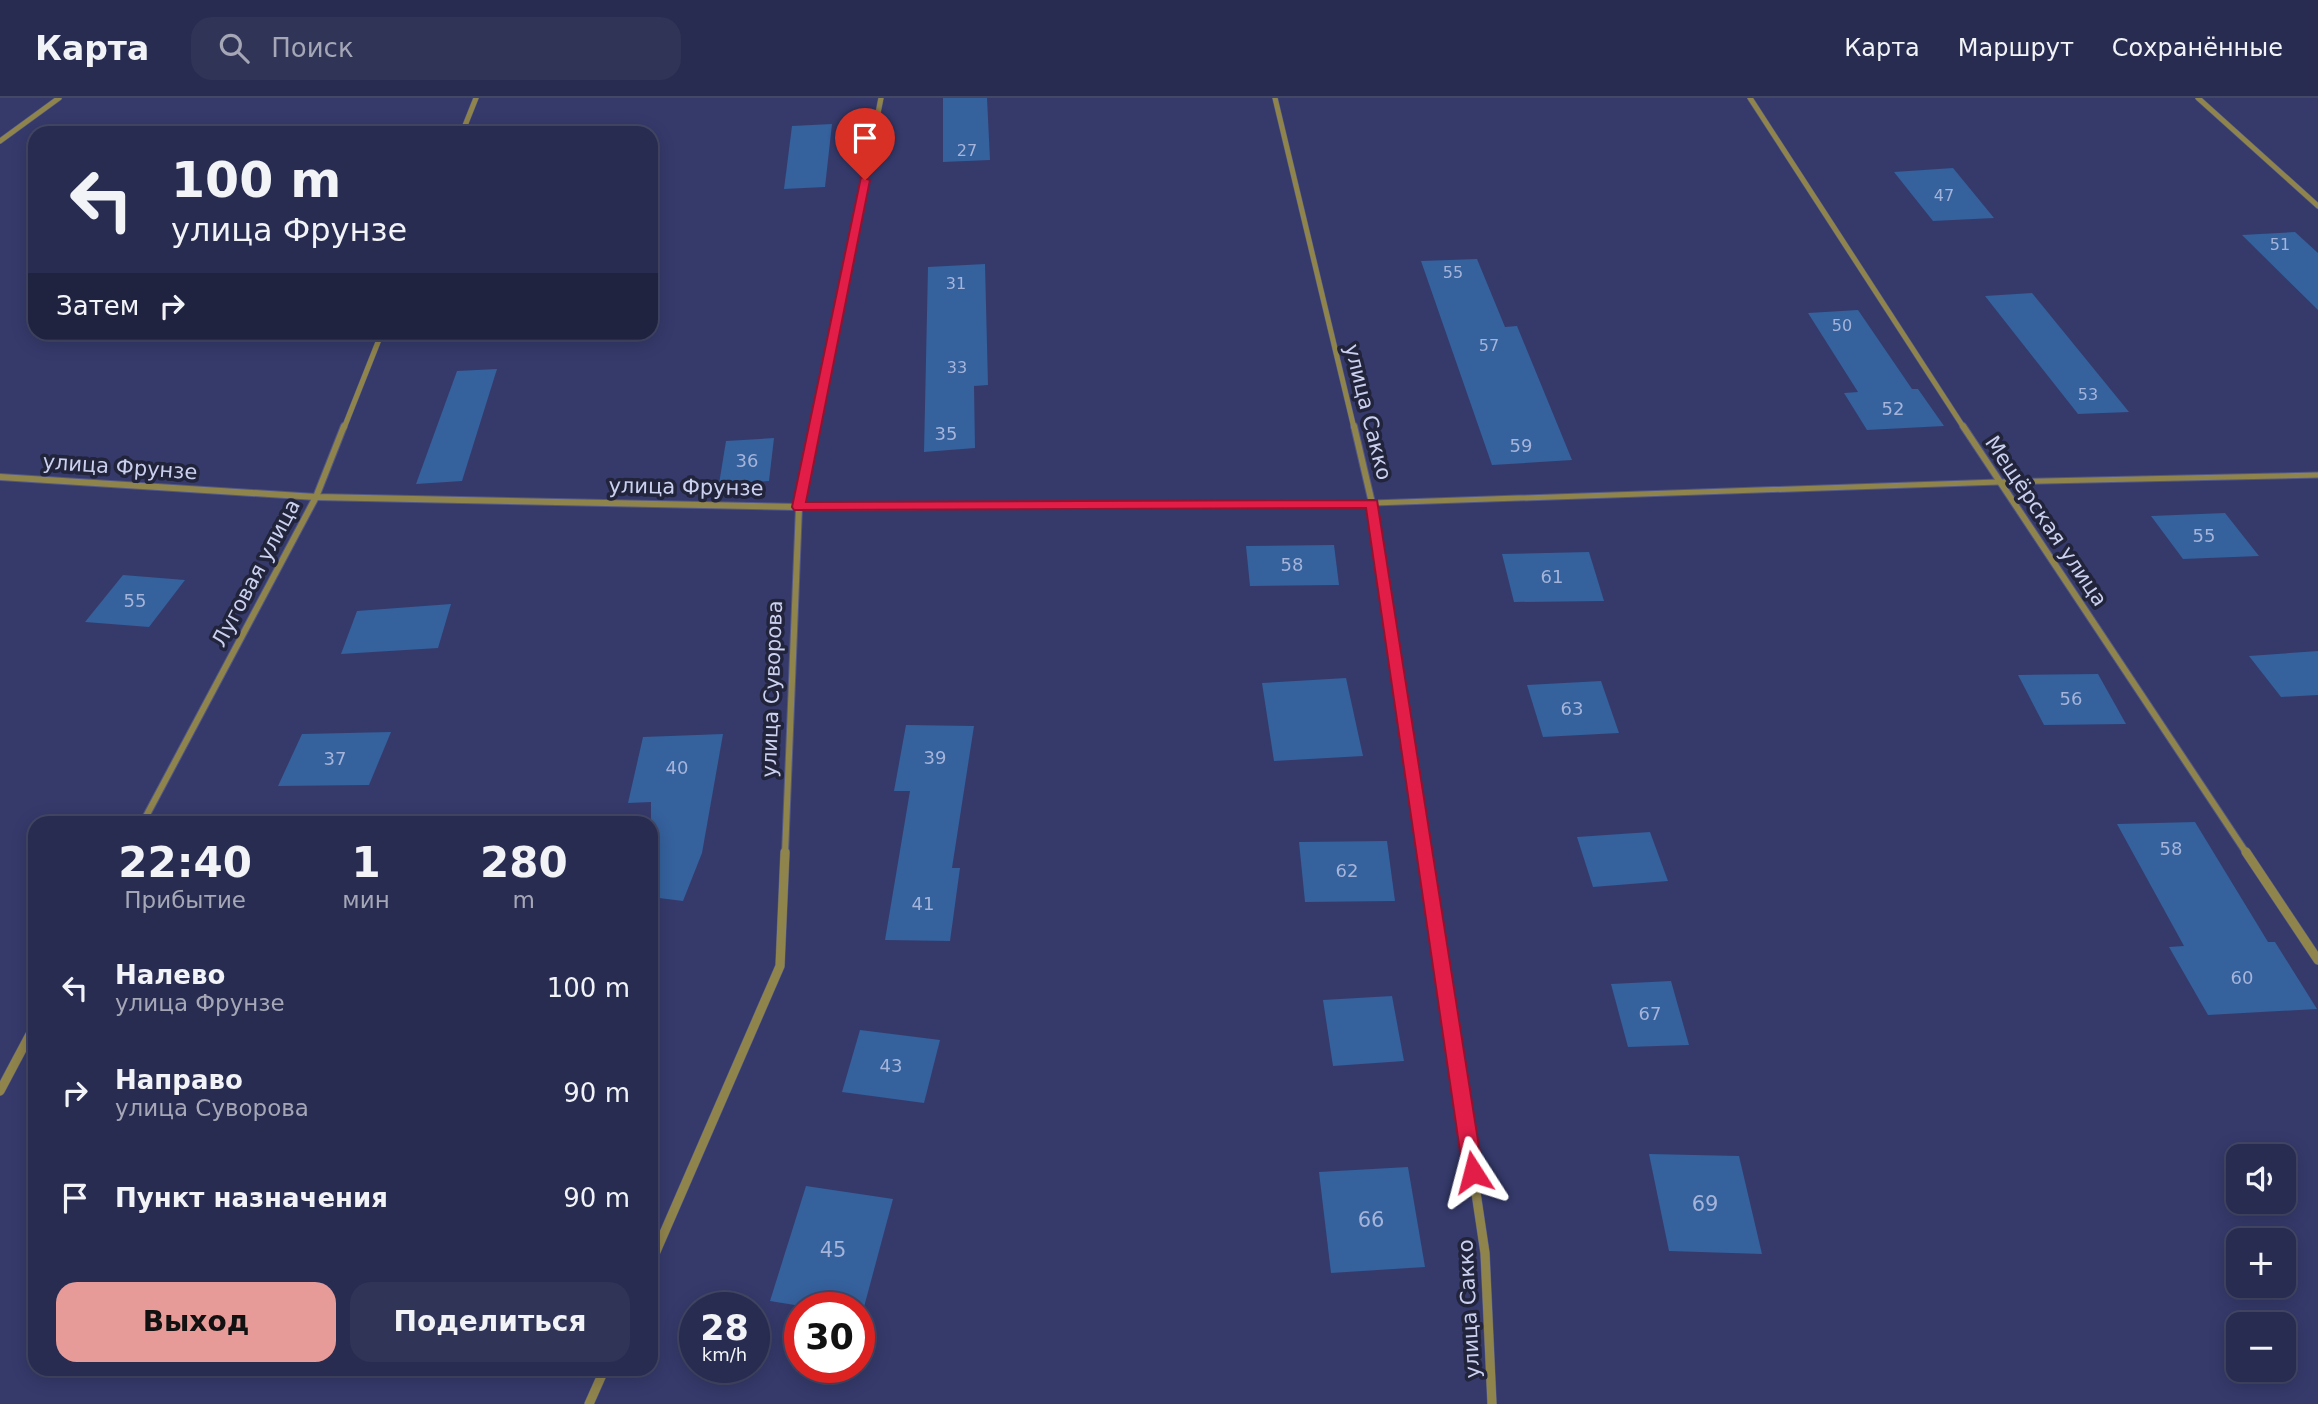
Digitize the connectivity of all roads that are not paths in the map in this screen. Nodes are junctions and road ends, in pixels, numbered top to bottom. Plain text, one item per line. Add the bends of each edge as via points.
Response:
1 (59, 98) edge
2 (476, 98) edge
3 (881, 98) edge
4 (1275, 98) edge
5 (1750, 98) edge
6 (2198, 98) edge
7 (465, 126) edge
8 (0, 141) edge
9 (2318, 206) edge
10 (379, 340) edge
11 (2318, 475) edge
12 (0, 477) edge
13 (1999, 482) junction
14 (316, 497) junction
15 (1372, 503) junction
16 (799, 507) junction
17 (146, 816) edge
18 (2318, 960) edge
19 (28, 1038) edge
20 (0, 1091) edge
21 (658, 1247) edge
22 (601, 1376) edge
23 (589, 1404) edge
24 (1492, 1404) edge

1 - 8 street
2 - 7 street
3 - 16 street, улица Суворова
4 - 15 street, улица Сакко
5 - 13 street, Мещёрская улица
6 - 9 street
10 - 14 street, Луговая улица
11 - 13 lane
12 - 14 street, улица Фрунзе
13 - 15 lane
13 - 18 street, Мещёрская улица
14 - 16 street, улица Фрунзе
14 - 17 street, Луговая улица
15 - 16 street, улица Фрунзе
15 - 24 street, улица Сакко via 1485,1253
16 - 21 street, улица Суворова via 780,966
19 - 20 street
22 - 23 street

